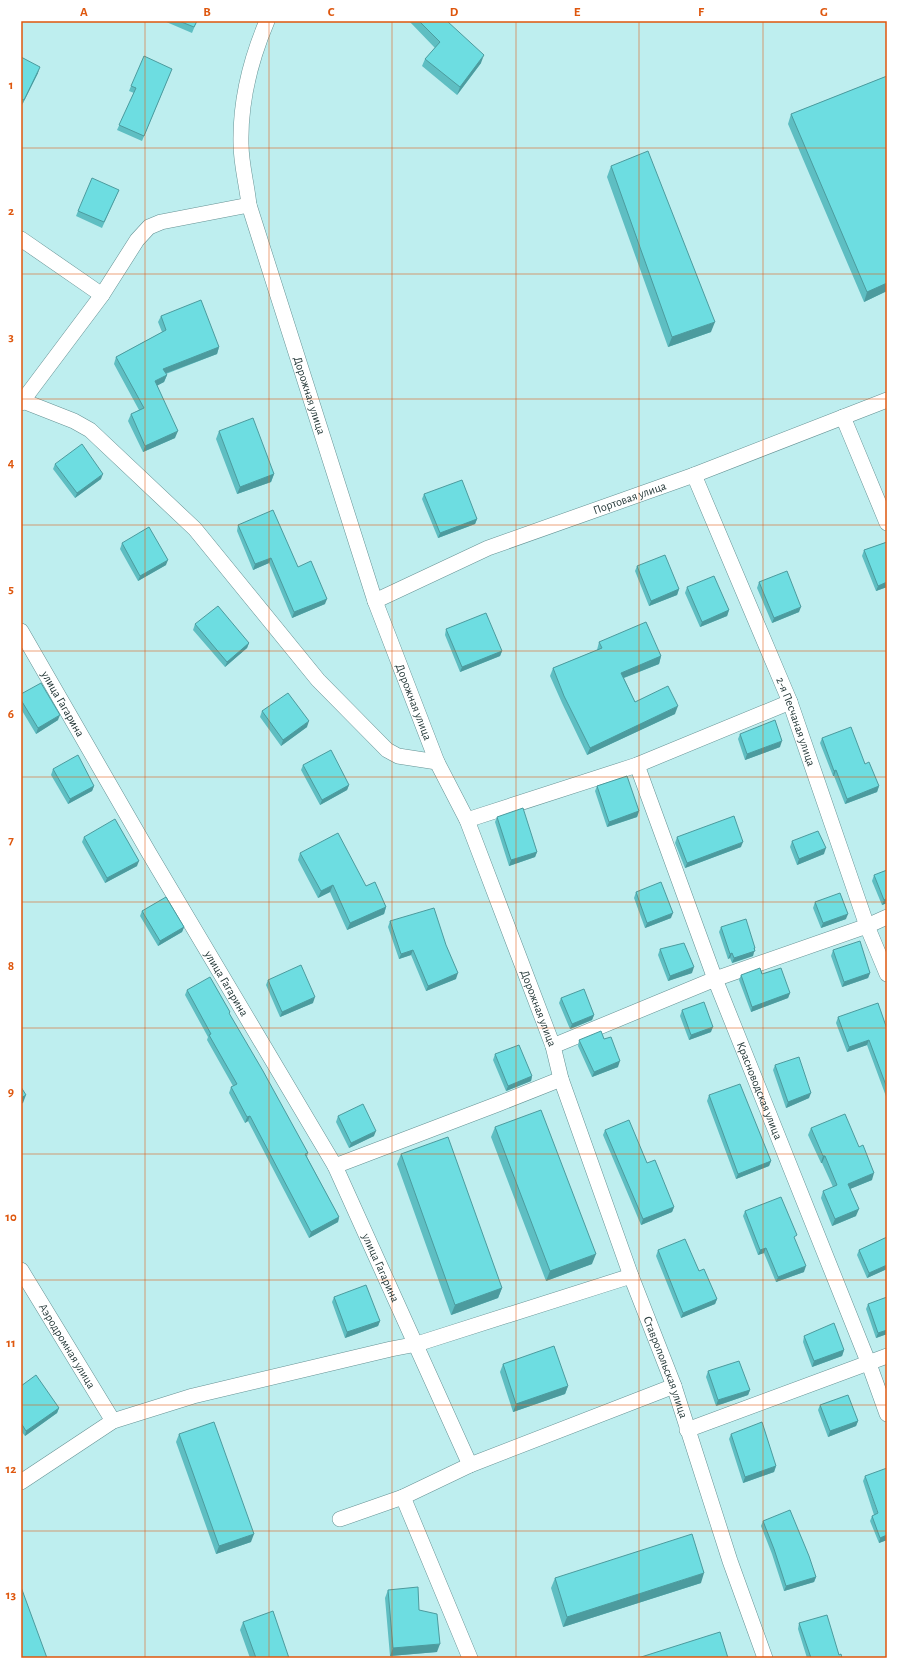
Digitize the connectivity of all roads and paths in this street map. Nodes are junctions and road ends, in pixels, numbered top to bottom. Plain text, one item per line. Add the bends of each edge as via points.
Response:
1 (267, 21) edge
2 (249, 205) junction
3 (21, 239) edge
4 (102, 295) junction
5 (887, 400) edge
6 (22, 402) edge
7 (843, 417) junction
8 (694, 475) junction
9 (887, 524) edge
10 (375, 601) junction
11 (21, 631) edge
12 (790, 702) junction
13 (437, 762) junction
14 (637, 765) junction
15 (467, 820) junction
16 (887, 917) edge
17 (867, 926) junction
18 (887, 974) edge
19 (715, 979) junction
20 (553, 1046) junction
21 (561, 1079) junction
22 (335, 1166) junction
23 (21, 1270) edge
24 (631, 1276) junction
25 (417, 1344) junction
26 (887, 1356) edge
27 (869, 1364) junction
28 (674, 1386) junction
29 (887, 1414) edge
30 (113, 1421) junction
31 (687, 1430) junction
32 (470, 1465) junction
33 (21, 1482) edge
34 (403, 1497) junction
35 (340, 1519) dead end
36 (470, 1658) edge
37 (765, 1658) edge

1 - 2 street, Дорожная улица via 250,66 244,100 241,145
2 - 4 street via 155,224 137,240
2 - 10 street, Дорожная улица
3 - 4 street
4 - 6 street
5 - 7 street, Портовая улица
6 - 13 street, Дорожная улица via 74,421 90,430 195,529 318,680 387,750 398,756
7 - 8 street, Портовая улица
7 - 9 street
8 - 10 street, Портовая улица via 488,548
8 - 12 street, 2-я Песчаная улица
10 - 13 street, Дорожная улица
11 - 22 street, улица Гагарина
12 - 14 street
12 - 17 street, 2-я Песчаная улица
13 - 15 street, Дорожная улица
14 - 15 street
14 - 19 street, Красноводская улица
15 - 20 street, Дорожная улица
16 - 17 street
17 - 18 street, 2-я Песчаная улица
17 - 19 street
19 - 20 street
19 - 27 street, Красноводская улица
20 - 21 street, Дорожная улица
21 - 22 street
21 - 24 street, Ставропольская улица
22 - 25 street, улица Гагарина
23 - 30 street, Аэродромная улица
24 - 25 street
24 - 28 street, Ставропольская улица
25 - 30 street via 193,1396
25 - 32 street, улица Гагарина
26 - 27 street
27 - 29 street, Красноводская улица
27 - 31 street
28 - 31 street, Ставропольская улица
28 - 32 street
30 - 33 street
31 - 37 street, Ставропольская улица
32 - 34 street
34 - 35 street
34 - 36 street

